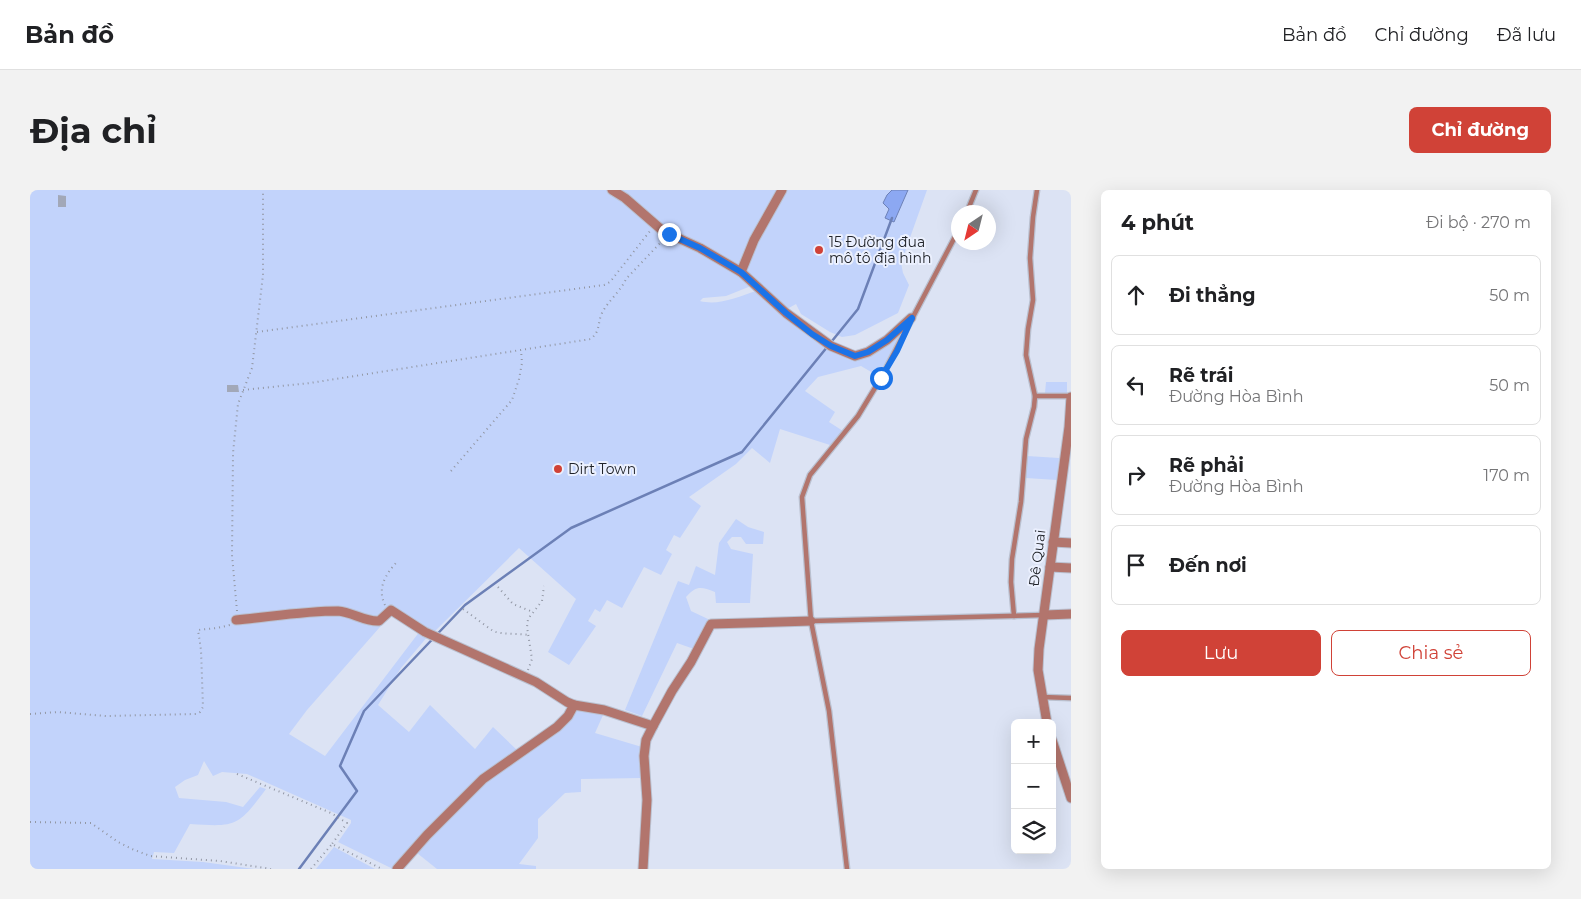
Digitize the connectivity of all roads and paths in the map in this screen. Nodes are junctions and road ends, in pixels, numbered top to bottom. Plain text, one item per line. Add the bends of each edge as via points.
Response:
1 (263, 190) edge
2 (612, 190) edge
3 (782, 190) edge
4 (976, 190) edge
5 (1037, 190) edge
6 (969, 205) edge
7 (655, 225) junction
8 (669, 234) junction
9 (951, 244) edge
10 (741, 272) junction
11 (912, 318) junction
12 (257, 332) junction
13 (522, 350) junction
14 (243, 390) junction
15 (1035, 396) junction
16 (1071, 396) edge
17 (1070, 428) edge
18 (1067, 464) edge
19 (451, 471) dead end
20 (1053, 542) junction
21 (1071, 543) edge
22 (396, 563) dead end
23 (1050, 566) junction
24 (1071, 568) edge
25 (544, 586) dead end
26 (498, 588) dead end
27 (464, 609) dead end
28 (389, 611) junction
29 (533, 612) junction
30 (1071, 614) edge
31 (1045, 615) junction
32 (1014, 616) junction
33 (236, 620) junction
34 (811, 621) junction
35 (529, 635) junction
36 (526, 678) junction
37 (1042, 697) junction
38 (1071, 698) edge
39 (574, 705) junction
40 (30, 714) edge
41 (1046, 719) edge
42 (653, 726) junction
43 (1056, 752) edge
44 (237, 774) dead end
45 (1071, 798) edge
46 (30, 822) edge
47 (332, 844) junction
48 (271, 869) edge
49 (310, 869) edge
50 (382, 869) edge
51 (397, 869) edge
52 (644, 869) edge
53 (847, 869) edge

1 - 12 path via 264,265
2 - 7 street
3 - 10 street via 754,240
4 - 6 lane
5 - 15 lane via 1030,258 1033,300 1026,355
7 - 8 street
7 - 12 path via 610,282 604,285
8 - 10 street
8 - 13 path via 626,279 603,313 597,334 590,339
9 - 11 lane
10 - 11 street via 812,334 855,356 881,344
11 - 34 lane via 897,351 858,416 810,475 802,496
12 - 14 path via 252,368
13 - 14 path via 310,383
13 - 19 path via 519,379 512,400
14 - 33 path via 237,410 233,454 232,555
15 - 16 lane
15 - 32 lane via 1026,439 1012,559
16 - 17 street, Đê Quai
17 - 18 street, Đê Quai
18 - 20 street, Đê Quai
20 - 21 street
20 - 23 street, Đê Quai
22 - 28 path via 383,581 382,598
23 - 24 street
23 - 31 street, Đê Quai
25 - 29 path via 542,601
26 - 29 path via 513,604
27 - 35 path via 493,632
28 - 33 street via 374,622 340,611
28 - 36 street via 425,632
29 - 35 path via 528,619
30 - 31 street
31 - 32 lane
31 - 37 street, Đê Quai via 1038,670
32 - 34 lane
33 - 40 path via 225,626 198,630 203,707 196,714
34 - 42 street via 711,624
34 - 53 lane via 829,711
35 - 36 path via 532,659
36 - 39 street
37 - 38 lane
37 - 41 street, Đê Quai
39 - 42 street via 604,710
39 - 51 street via 557,727 484,779
42 - 52 street via 646,740 644,756 647,800
43 - 45 street
44 - 47 path via 331,813 347,823
46 - 48 path via 91,823 132,850 150,856 220,861
47 - 49 path
47 - 50 path

